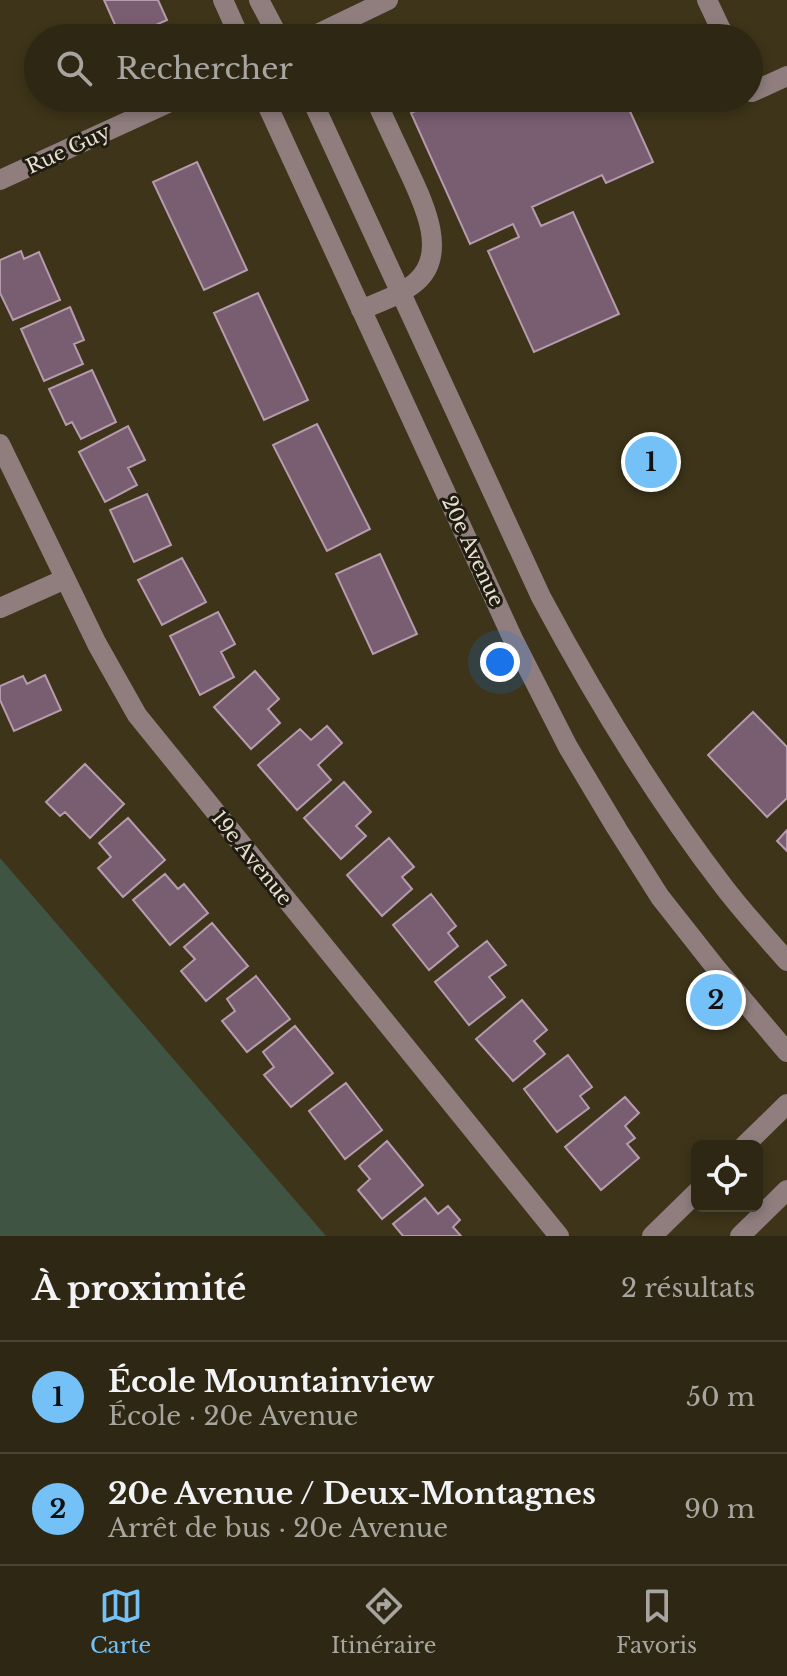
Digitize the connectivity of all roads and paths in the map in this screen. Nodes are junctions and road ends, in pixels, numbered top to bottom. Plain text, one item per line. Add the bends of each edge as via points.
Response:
1 (223, 0) edge
2 (259, 0) edge
3 (388, 0) edge
4 (707, 0) edge
5 (234, 24) edge
6 (272, 24) edge
7 (353, 24) edge
8 (718, 24) edge
9 (787, 76) edge
10 (763, 87) edge
11 (148, 112) edge
12 (270, 112) edge
13 (318, 112) edge
14 (381, 112) edge
15 (0, 180) edge
16 (401, 291) junction
17 (361, 310) junction
18 (0, 444) edge
19 (65, 579) junction
20 (0, 608) edge
21 (787, 961) edge
22 (787, 1052) edge
23 (787, 1104) edge
24 (750, 1140) edge
25 (787, 1190) edge
26 (691, 1198) edge
27 (559, 1236) edge
28 (652, 1236) edge
29 (740, 1236) edge

1 - 5 street
2 - 6 street
3 - 7 street
4 - 8 street
9 - 10 street
11 - 15 street, Rue Guy
12 - 17 street, 20e Avenue
13 - 16 street
14 - 16 street via 422,201 432,239 430,262 422,276
16 - 17 street
16 - 21 street via 579,669 724,888
17 - 22 street, 20e Avenue via 568,747 660,897
18 - 19 street, 19e Avenue
19 - 20 street
19 - 27 street, 19e Avenue via 137,715
23 - 24 street
25 - 29 street
26 - 28 street

